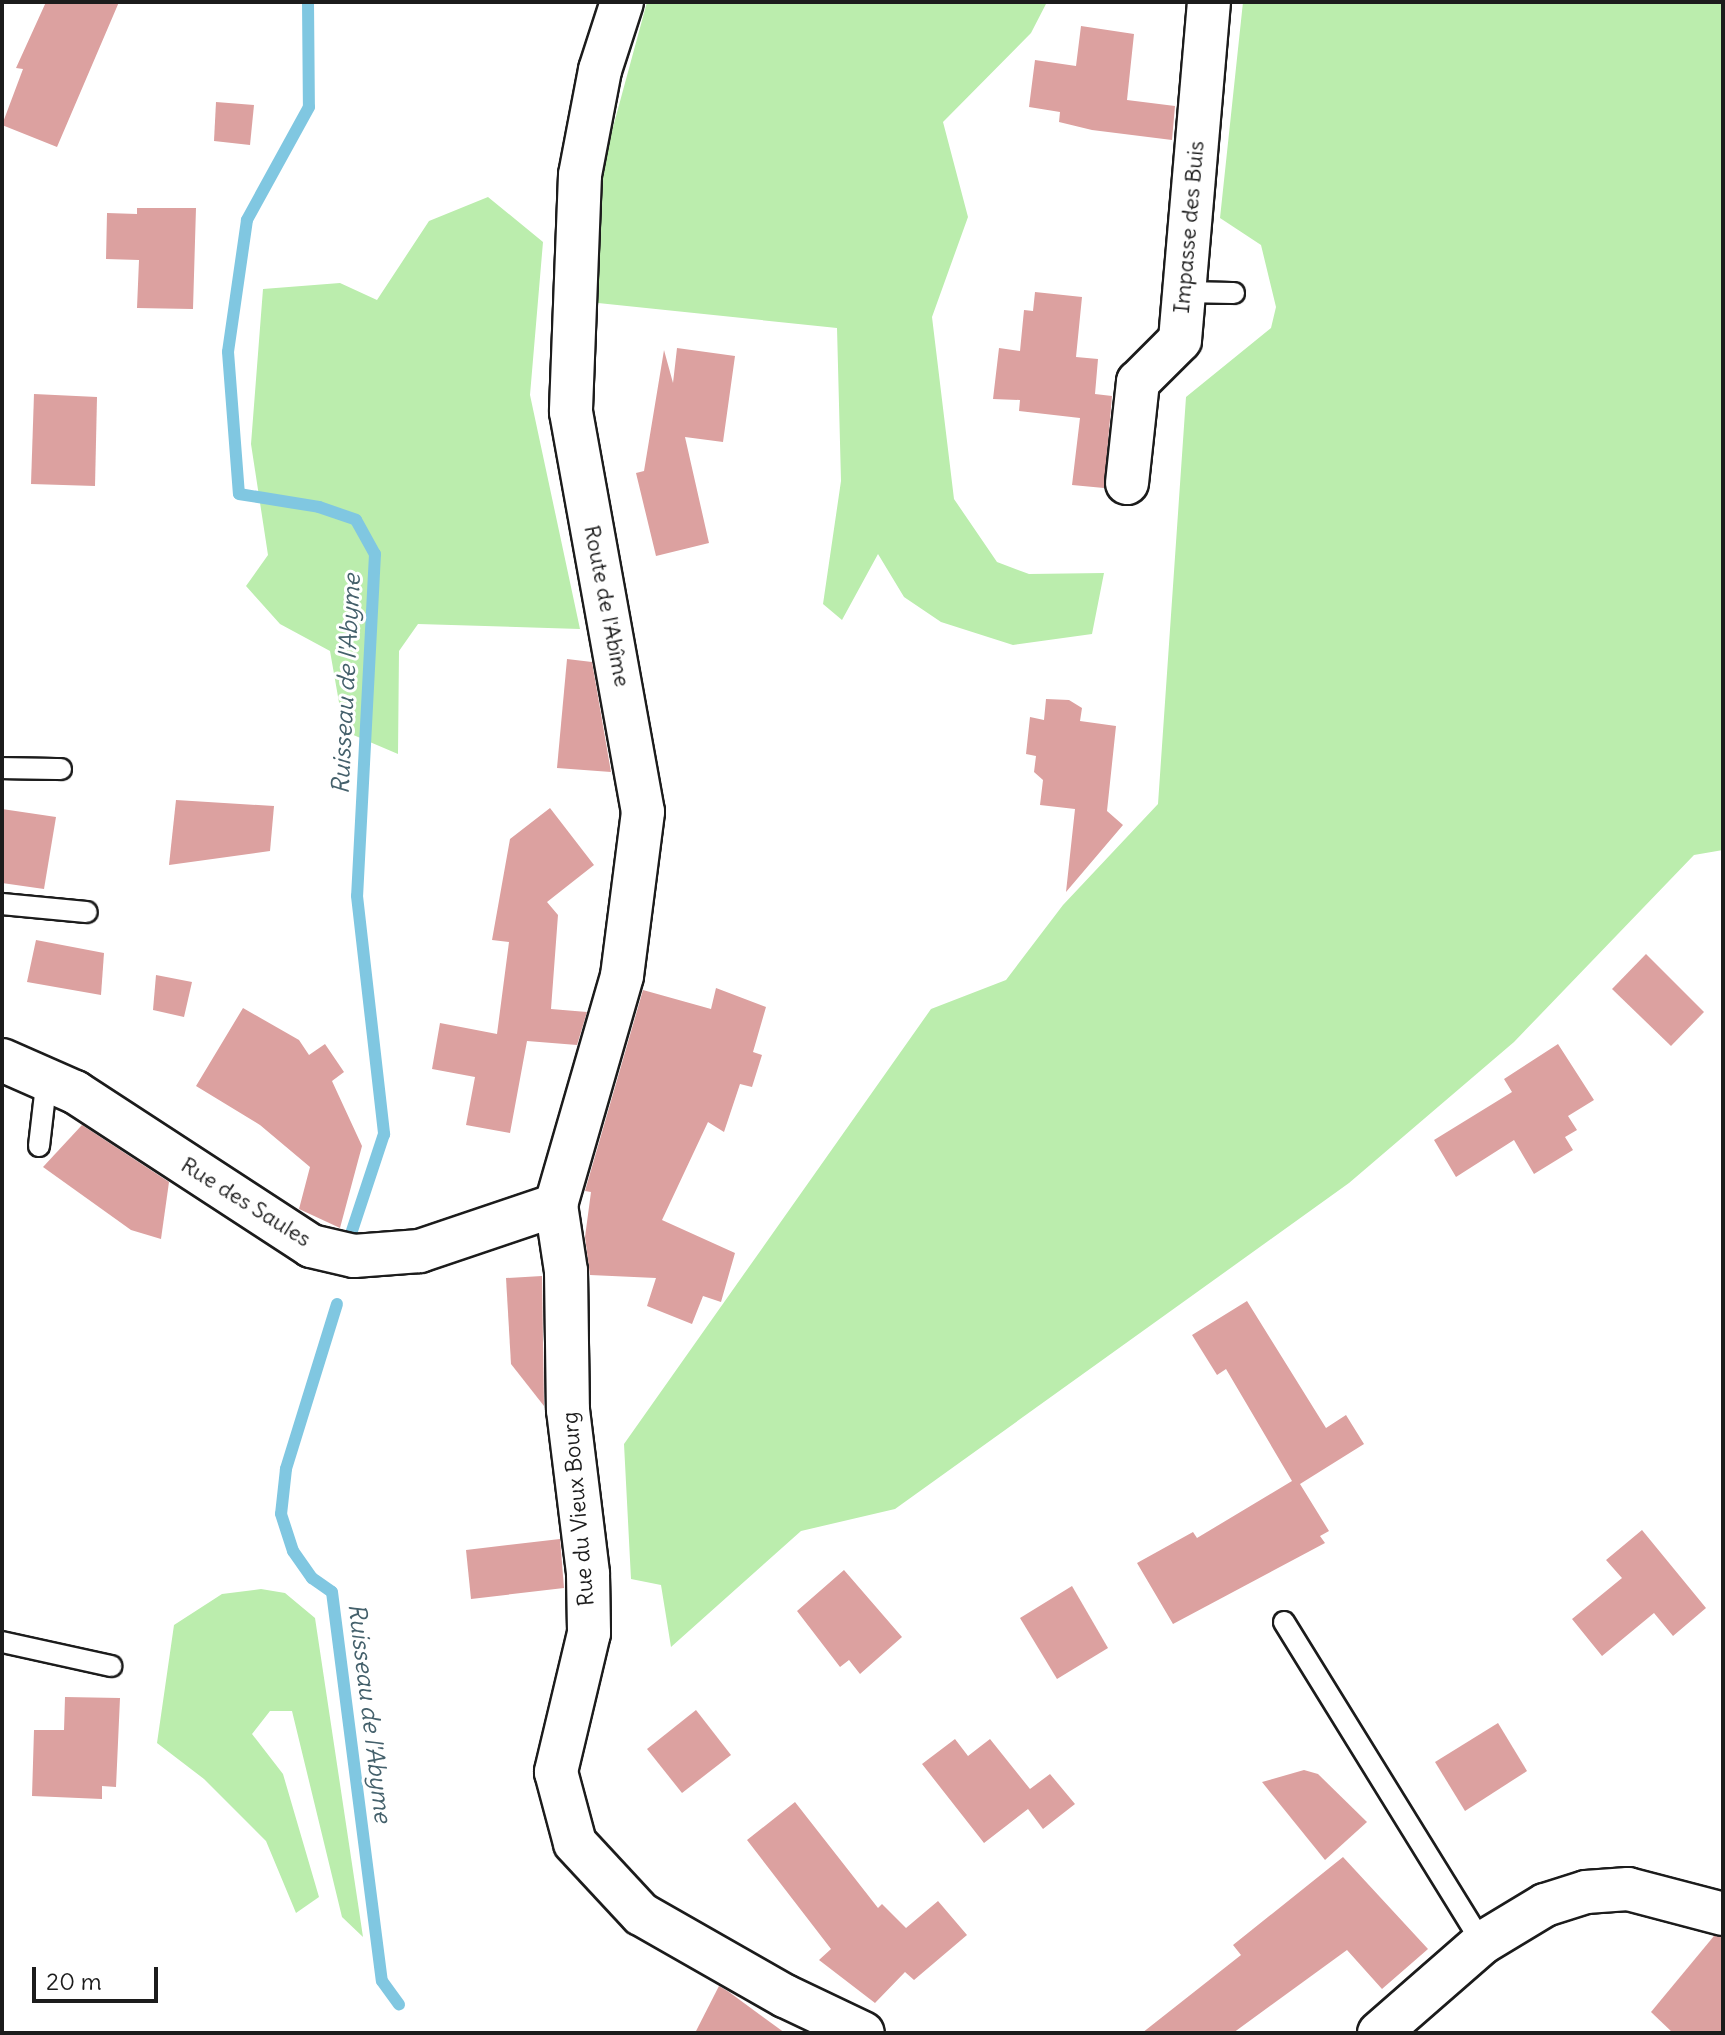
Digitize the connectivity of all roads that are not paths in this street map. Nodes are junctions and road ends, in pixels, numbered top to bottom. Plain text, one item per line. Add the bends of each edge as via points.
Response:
1 (622, 2) edge
2 (1209, 2) edge
3 (1183, 292) junction
4 (1234, 293) dead end
5 (1127, 483) dead end
6 (2, 768) edge
7 (61, 769) dead end
8 (2, 904) edge
9 (87, 912) dead end
10 (2, 1060) edge
11 (47, 1077) junction
12 (39, 1146) dead end
13 (556, 1205) junction
14 (1284, 1622) dead end
15 (2, 1642) edge
16 (111, 1666) dead end
17 (1723, 1914) edge
18 (1482, 1943) junction
19 (863, 2033) edge
20 (1379, 2033) edge

1 - 13 street, Route de l'Abîme via 600,70 580,175 571,412 643,812 622,976
2 - 3 street, Impasse des Buis
3 - 4 lane
3 - 5 street, Impasse des Buis via 1180,340 1138,382
6 - 7 lane
8 - 9 lane
10 - 11 street, Rue des Saules
11 - 12 lane
11 - 13 street, Rue des Saules via 311,1246 354,1256 420,1251
13 - 19 street, Rue du Vieux Bourg via 566,1271 568,1410 588,1574 589,1633 556,1772 575,1843 641,1914 785,1996
14 - 18 lane
15 - 16 lane
17 - 18 street via 1628,1889 1586,1892 1545,1905
18 - 20 street

